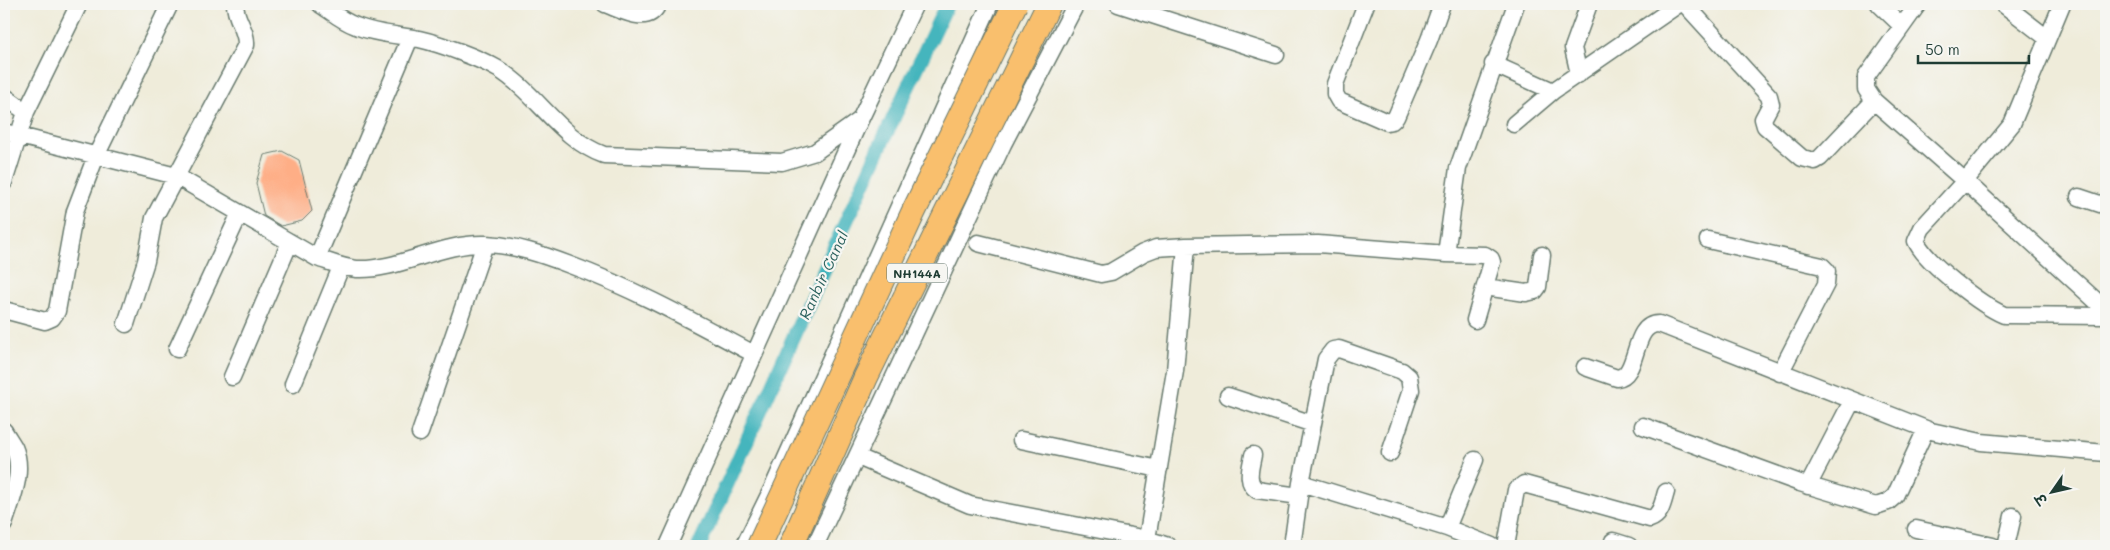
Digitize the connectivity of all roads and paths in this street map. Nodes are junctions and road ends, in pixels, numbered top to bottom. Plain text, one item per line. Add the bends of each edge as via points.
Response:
1 (79, 4) edge
2 (170, 4) edge
3 (235, 4) edge
4 (320, 4) edge
5 (605, 4) edge
6 (658, 4) edge
7 (915, 4) edge
8 (990, 4) edge
9 (1015, 4) edge
10 (1049, 4) edge
11 (1076, 4) edge
12 (1118, 4) edge
13 (1366, 4) edge
14 (1442, 4) edge
15 (1516, 4) edge
16 (1588, 4) edge
17 (1678, 4) edge
18 (1685, 4) edge
19 (1879, 4) edge
20 (1918, 4) edge
21 (2003, 4) edge
22 (2062, 4) edge
23 (1902, 26) junction
24 (410, 38) junction
25 (2047, 38) junction
26 (1276, 55) dead end
27 (1493, 64) junction
28 (1579, 74) junction
29 (1554, 91) junction
30 (4, 96) edge
31 (1874, 101) junction
32 (26, 112) junction
33 (860, 120) junction
34 (1514, 124) dead end
35 (11, 134) edge
36 (96, 156) junction
37 (176, 176) junction
38 (1965, 181) junction
39 (4, 182) edge
40 (2079, 197) dead end
41 (2106, 206) edge
42 (240, 213) junction
43 (1708, 240) dead end
44 (290, 242) junction
45 (978, 243) dead end
46 (485, 244) junction
47 (1186, 246) junction
48 (1446, 254) junction
49 (1542, 255) dead end
50 (317, 258) junction
51 (341, 267) junction
52 (1485, 287) junction
53 (4, 310) edge
54 (2106, 310) edge
55 (2106, 316) edge
56 (1475, 320) dead end
57 (126, 324) dead end
58 (178, 349) dead end
59 (754, 354) junction
60 (1586, 367) dead end
61 (1780, 373) junction
62 (232, 377) dead end
63 (293, 384) dead end
64 (1228, 396) dead end
65 (1852, 401) junction
66 (1313, 424) junction
67 (1643, 426) dead end
68 (1926, 430) junction
69 (4, 431) edge
70 (420, 433) dead end
71 (1021, 440) dead end
72 (1390, 453) dead end
73 (2106, 453) edge
74 (1253, 455) dead end
75 (865, 460) dead end
76 (1475, 460) dead end
77 (1159, 469) junction
78 (1808, 486) junction
79 (1300, 490) junction
80 (1666, 492) dead end
81 (2013, 516) dead end
82 (757, 519) junction
83 (4, 524) edge
84 (1448, 528) junction
85 (1916, 528) dead end
86 (1147, 539) junction
87 (1613, 541) dead end
88 (668, 546) edge
89 (744, 546) edge
90 (759, 546) edge
91 (791, 546) edge
92 (811, 546) edge
93 (815, 546) edge
94 (1168, 546) edge
95 (1292, 546) edge
96 (1492, 546) edge
97 (1506, 546) edge
98 (1628, 546) edge
99 (1993, 546) edge
100 (2006, 546) edge

1 - 32 street
2 - 36 street
3 - 37 street via 247,39 246,45
4 - 24 street via 356,27
5 - 6 street via 636,15 654,12
7 - 33 street
8 - 82 street
9 - 90 highway, NH144A, bridge via 913,213
10 - 91 highway, NH144A, bridge via 866,377
11 - 93 street via 1003,144
12 - 26 street
13 - 14 street via 1334,94 1339,101 1388,122 1396,117
15 - 27 street
16 - 28 street via 1573,48
17 - 28 street
18 - 31 street via 1769,96 1771,104 1763,123 1767,130 1802,158 1815,161 1820,158
19 - 23 street
20 - 23 street
21 - 25 street
22 - 25 street
23 - 31 street via 1866,77 1866,89
24 - 33 street via 478,59 498,69 577,141 604,155 782,162 815,152
24 - 50 street
25 - 38 street via 2012,124
27 - 29 street
27 - 48 street via 1458,168
28 - 29 street
29 - 34 street
30 - 32 street
31 - 38 street
32 - 35 street
33 - 59 street
35 - 36 street
35 - 39 street
36 - 37 street
36 - 53 street via 75,211 57,311 45,321
37 - 42 street
37 - 57 street via 154,218 146,261
38 - 54 street
38 - 55 street via 1918,233 1916,241 1926,257 1963,288 2004,315
40 - 41 street
42 - 44 street
42 - 58 street
43 - 61 street via 1822,266 1827,271 1826,284
44 - 50 street
44 - 62 street
45 - 47 street via 1101,274 1156,248
46 - 51 street via 468,244 379,267
46 - 59 street via 549,257 632,290
46 - 70 street
47 - 48 street via 1318,244
47 - 77 street via 1175,371
48 - 52 street via 1485,255 1491,259
49 - 52 street via 1535,291 1526,293
50 - 51 street
51 - 63 street
52 - 56 street
59 - 88 street
60 - 61 street via 1621,378 1627,372 1645,330 1659,324
61 - 65 street
64 - 66 street
65 - 68 street
65 - 78 street
66 - 72 street via 1326,359 1333,350 1339,349 1402,371 1409,377 1411,390
66 - 79 street
67 - 78 street
68 - 73 street via 1981,442
68 - 78 street via 1895,496 1883,504 1870,506
69 - 83 street via 15,448 18,467
71 - 77 street
74 - 79 street via 1249,478 1257,490
75 - 86 street via 970,505
76 - 84 street
77 - 86 street
79 - 84 street
79 - 95 street
80 - 97 street via 1658,514 1650,518 1524,484 1516,490
81 - 100 street
82 - 89 street
82 - 92 street
84 - 96 street
85 - 99 street
86 - 94 street
87 - 98 street

